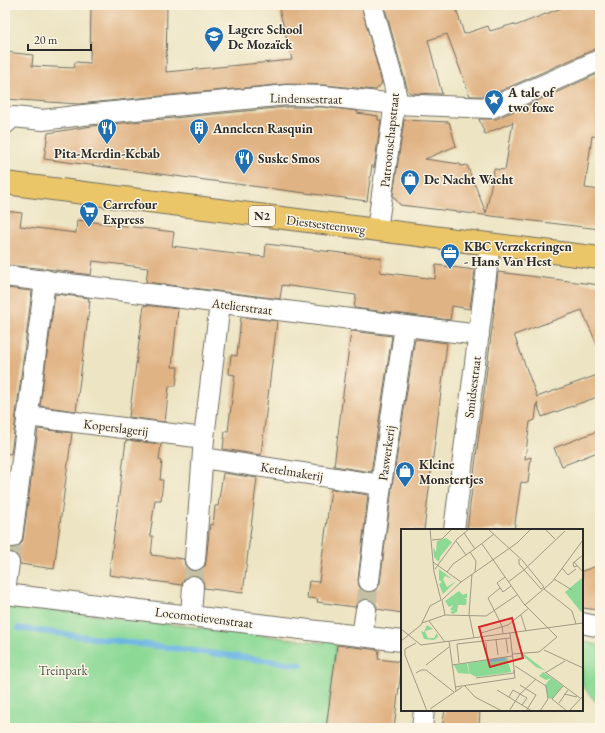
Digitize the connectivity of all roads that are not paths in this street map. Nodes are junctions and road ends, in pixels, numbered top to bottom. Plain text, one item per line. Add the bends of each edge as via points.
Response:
1 (372, 5) edge
2 (600, 60) edge
3 (395, 104) junction
4 (5, 124) edge
5 (5, 184) edge
6 (378, 230) junction
7 (490, 244) junction
8 (600, 258) edge
9 (5, 276) edge
10 (46, 280) junction
11 (220, 303) junction
12 (405, 326) junction
13 (479, 335) junction
14 (27, 416) junction
15 (204, 448) junction
16 (381, 484) junction
17 (454, 529) edge
18 (12, 537) tunnel mouth
19 (195, 560) tunnel mouth
20 (9, 563) dead end
21 (369, 581) tunnel mouth
22 (193, 586) tunnel mouth
23 (5, 592) edge
24 (366, 610) tunnel mouth
25 (191, 616) junction
26 (583, 623) edge
27 (600, 627) edge
28 (362, 636) junction
29 (401, 641) edge
30 (424, 711) edge
31 (422, 728) edge

1 - 3 street, Patroonschapstraat via 394,84
2 - 3 street, Lindensestraat via 491,108
3 - 4 street, Lindensestraat via 324,96 287,95 43,120 14,117
3 - 6 street, Patroonschapstraat
5 - 6 main road, Diestsesteenweg / N2
6 - 7 main road, Diestsesteenweg / N2
7 - 8 main road, Diestsesteenweg / N2
7 - 13 street, Smidsestraat
9 - 10 street, Atelierstraat
10 - 11 street, Atelierstraat
10 - 14 street
11 - 12 street, Atelierstraat
11 - 15 street
12 - 13 street, Atelierstraat
12 - 16 street, Paswerkerij
13 - 17 street, Smidsestraat
14 - 15 street, Koperslagerij
14 - 18 street
15 - 16 street, Ketelmakerij
15 - 19 street
16 - 21 street, Paswerkerij
20 - 23 street
22 - 25 street
23 - 25 street, Locomotievenstraat
24 - 28 street
25 - 28 street, Locomotievenstraat
26 - 27 street
28 - 29 street, Locomotievenstraat
30 - 31 street

